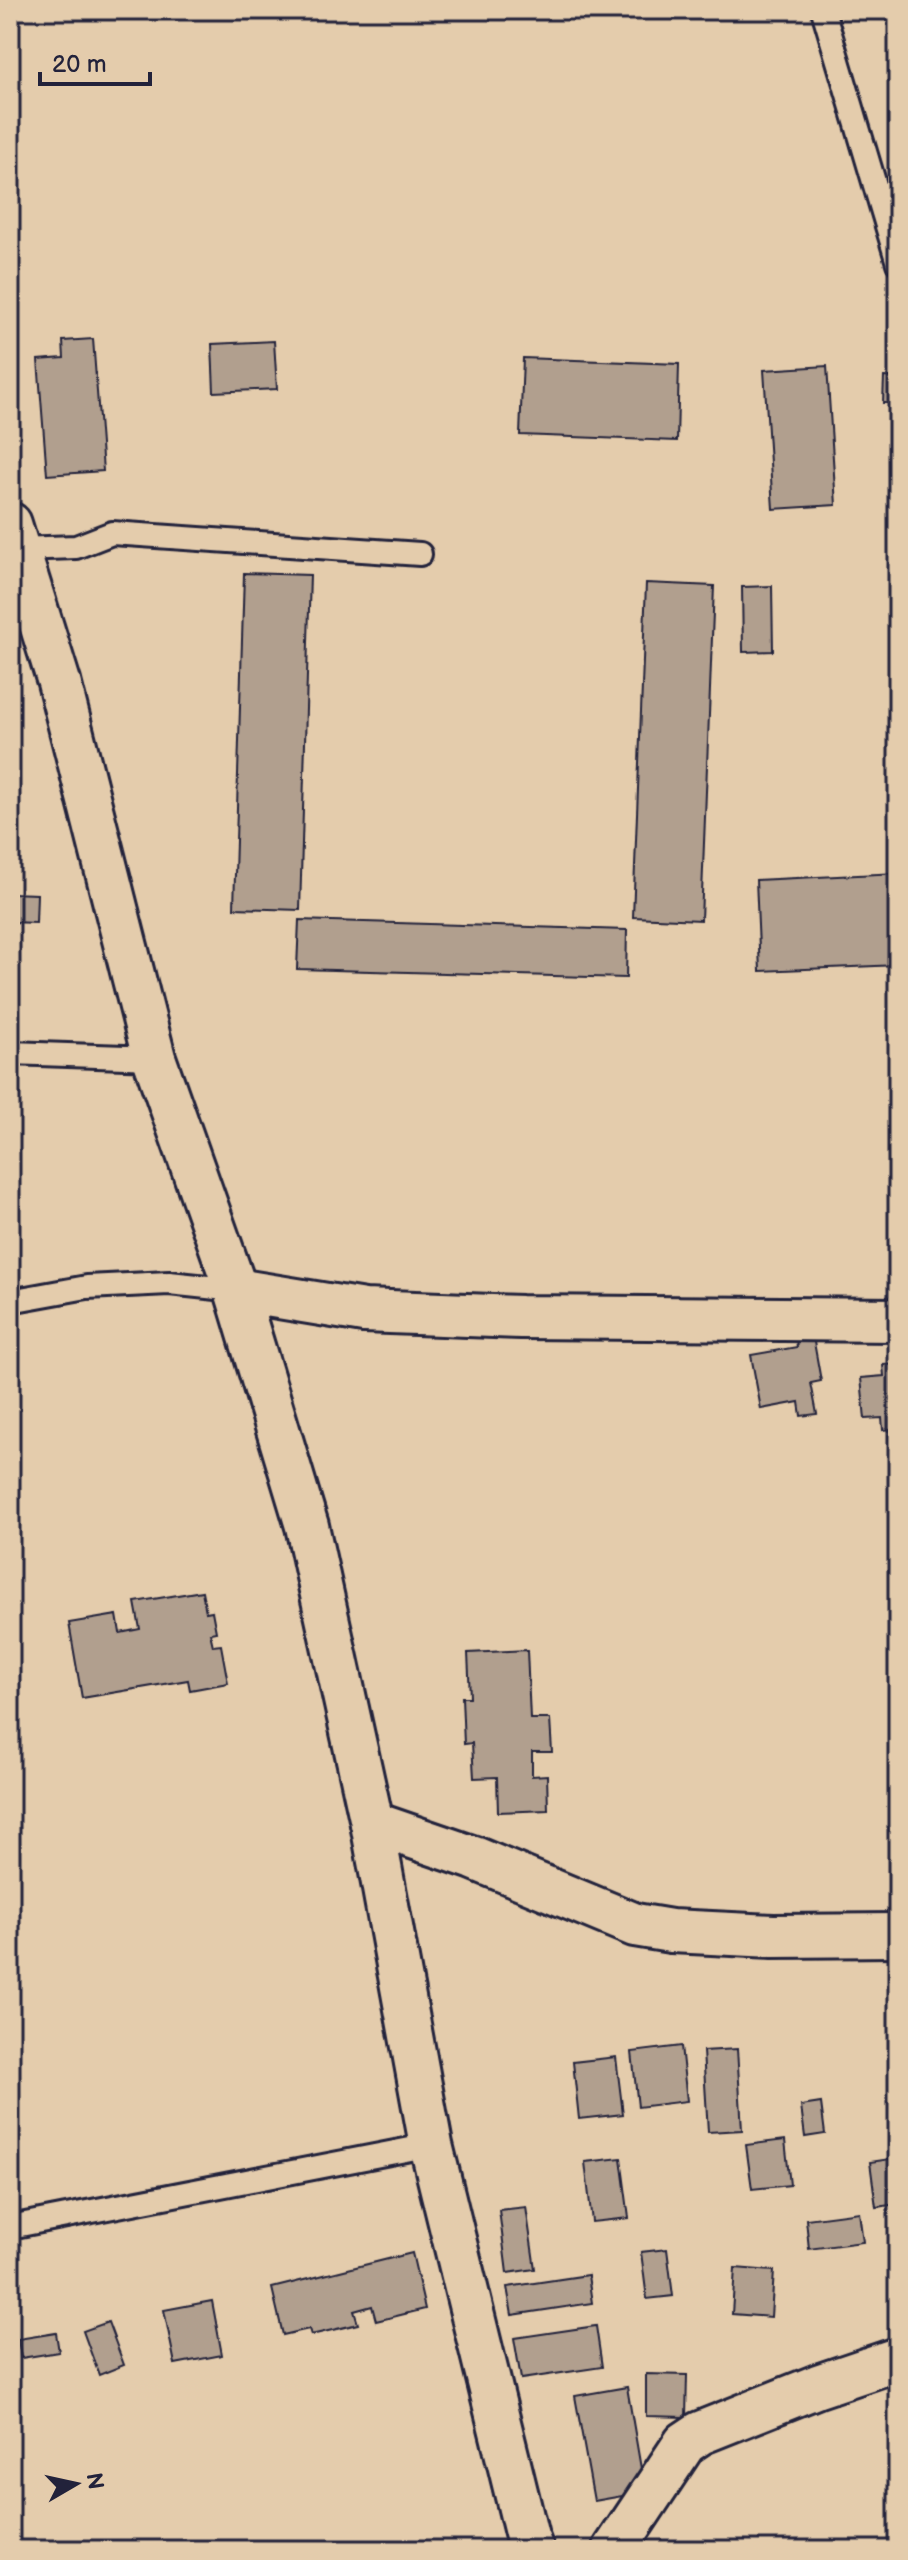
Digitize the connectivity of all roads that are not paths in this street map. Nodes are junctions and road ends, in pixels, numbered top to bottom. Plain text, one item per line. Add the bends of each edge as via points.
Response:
1 (823, 10) edge
2 (898, 263) edge
3 (14, 536) edge
4 (420, 554) dead end
5 (10, 1053) edge
6 (154, 1058) junction
7 (236, 1290) junction
8 (10, 1301) edge
9 (898, 1320) edge
10 (372, 1823) junction
11 (898, 1935) edge
12 (431, 2145) junction
13 (10, 2227) edge
14 (898, 2359) edge
15 (532, 2550) edge
16 (614, 2550) edge

1 - 2 lane
3 - 4 lane via 76,547 112,533
3 - 6 street via 59,682
5 - 6 lane
6 - 7 street
7 - 8 lane via 155,1283 87,1287
7 - 9 street via 364,1311
7 - 10 street via 307,1526
10 - 11 street via 474,1858 635,1925 773,1936
10 - 12 street
12 - 13 lane
12 - 15 street
14 - 16 street via 818,2386 685,2443

